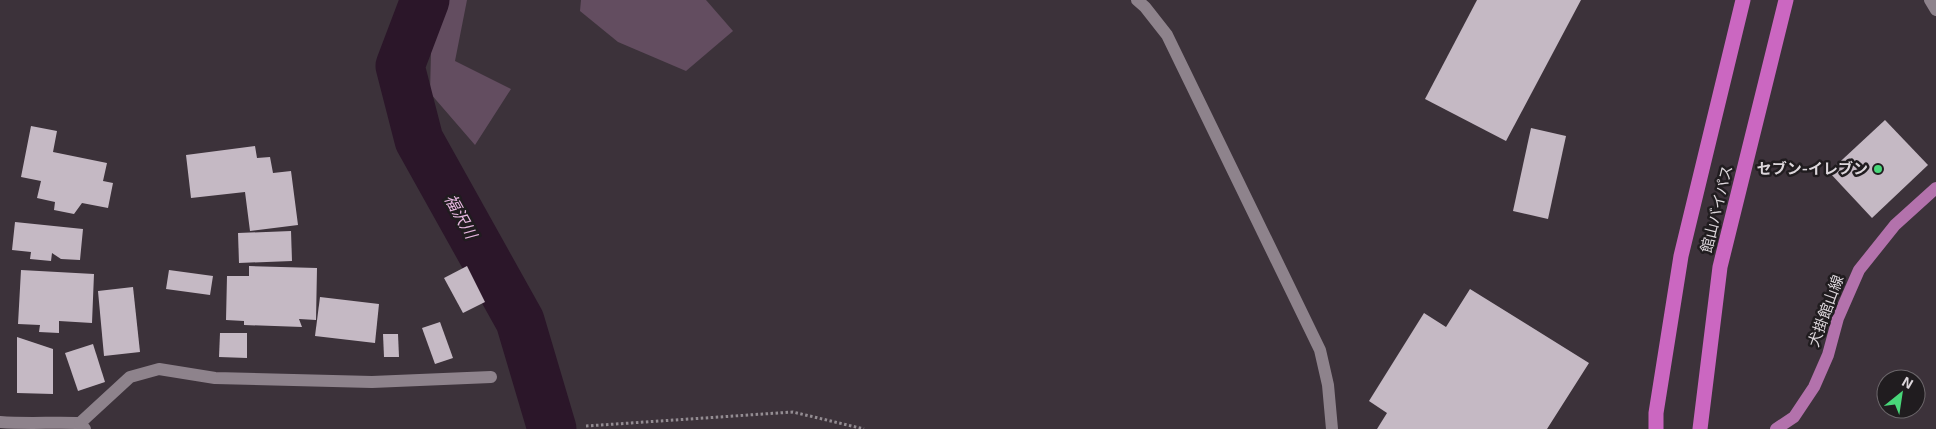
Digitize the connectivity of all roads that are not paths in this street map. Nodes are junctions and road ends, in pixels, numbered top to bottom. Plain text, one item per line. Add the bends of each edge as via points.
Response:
1 (1137, 0) edge
2 (1743, 0) edge
3 (1786, 0) edge
4 (1930, 0) edge
5 (1936, 10) edge
6 (1936, 188) edge
7 (491, 377) dead end
8 (0, 422) edge
9 (83, 426) edge
10 (1332, 429) edge
11 (1656, 429) edge
12 (1700, 429) edge
13 (1776, 429) edge

1 - 10 street via 1167,35 1320,350 1328,385
2 - 11 highway, 館山バイパス via 1681,256
3 - 12 highway, 館山バイパス via 1720,267
4 - 5 street
6 - 13 main road, 犬掛館山線 via 1895,225 1859,270 1814,386 1794,417
7 - 9 street via 372,382 215,378 159,369 130,377
8 - 9 street via 50,421

